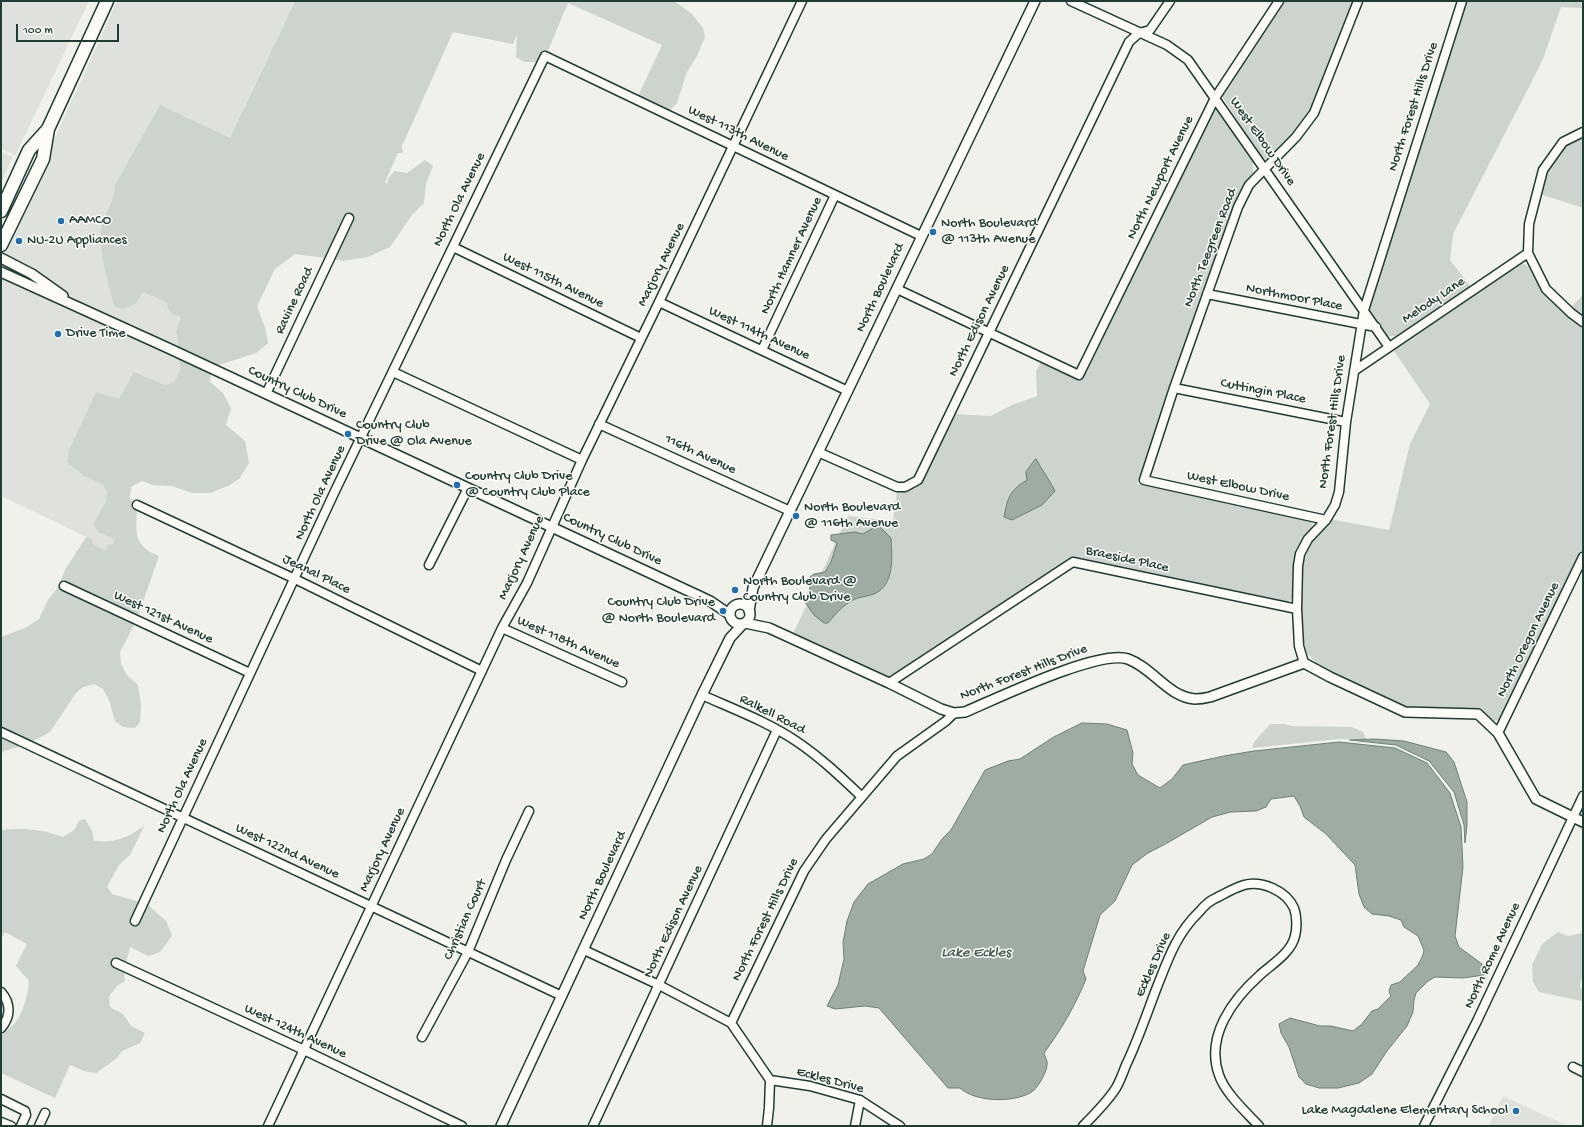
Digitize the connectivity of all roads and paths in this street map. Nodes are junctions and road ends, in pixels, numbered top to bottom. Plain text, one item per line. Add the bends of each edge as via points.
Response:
1 (107, 1) edge
2 (802, 1) edge
3 (1035, 1) edge
4 (1071, 1) edge
5 (1170, 1) edge
6 (1279, 1) edge
7 (1358, 1) edge
8 (1462, 1) edge
9 (1139, 33) junction
10 (545, 56) joint
11 (1215, 98) junction
12 (48, 129) junction
13 (1583, 132) edge
14 (733, 146) junction
15 (1264, 168) junction
16 (835, 195) junction
17 (1, 211) edge
18 (349, 218) dead end
19 (921, 236) junction
20 (1, 244) edge
21 (452, 247) junction
22 (1528, 253) junction
23 (1, 258) edge
24 (1, 272) edge
25 (896, 289) junction
26 (1207, 294) junction
27 (659, 302) junction
28 (79, 307) junction
29 (1364, 310) junction
30 (1583, 322) edge
31 (1361, 325) junction
32 (1376, 327) junction
33 (989, 333) junction
34 (641, 338) junction
35 (1389, 347) junction
36 (762, 350) junction
37 (1354, 371) junction
38 (393, 372) junction
39 (1174, 388) junction
40 (848, 391) junction
41 (266, 394) junction
42 (1346, 422) junction
43 (599, 424) junction
44 (361, 438) junction
45 (818, 452) junction
46 (582, 460) junction
47 (1144, 480) joint
48 (468, 488) junction
49 (137, 505) dead end
50 (790, 511) junction
51 (1326, 520) junction
52 (551, 527) junction
53 (1583, 557) edge
54 (430, 565) dead end
55 (295, 579) junction
56 (64, 586) dead end
57 (753, 588) junction
58 (710, 601) junction
59 (736, 605) junction
60 (1297, 609) junction
61 (750, 612) junction
62 (730, 617) junction
63 (744, 624) junction
64 (502, 628) junction
65 (769, 628) junction
66 (730, 638) junction
67 (1304, 663) junction
68 (482, 671) junction
69 (250, 673) junction
70 (622, 682) dead end
71 (889, 683) junction
72 (702, 695) junction
73 (954, 713) junction
74 (778, 730) junction
75 (1, 732) edge
76 (1498, 734) junction
77 (1583, 796) edge
78 (862, 797) junction
79 (529, 811) dead end
80 (1573, 817) junction
81 (183, 818) junction
82 (1583, 822) edge
83 (371, 907) junction
84 (135, 921) dead end
85 (584, 950) junction
86 (468, 952) junction
87 (116, 963) dead end
88 (659, 985) junction
89 (1, 992) edge
90 (562, 996) junction
91 (5, 1009) edge
92 (731, 1022) junction
93 (1, 1028) edge
94 (422, 1037) dead end
95 (304, 1050) junction
96 (1573, 1067) dead end
97 (1583, 1072) edge
98 (770, 1080) junction
99 (1, 1099) edge
100 (860, 1100) junction
101 (45, 1113) dead end
102 (1, 1122) edge
103 (11, 1126) edge
104 (21, 1126) edge
105 (39, 1126) edge
106 (268, 1126) edge
107 (462, 1126) edge
108 (501, 1126) edge
109 (593, 1126) edge
110 (767, 1126) edge
111 (855, 1126) edge
112 (900, 1126) edge
113 (1084, 1126) edge
114 (1259, 1126) edge
115 (1424, 1126) edge

1 - 12 main road
2 - 14 street, Marjory Avenue
3 - 19 street, North Boulevard
4 - 9 street, West Elbow Drive
5 - 9 street, North Edison Avenue via 1150,30
6 - 11 street, North Newport Avenue
7 - 15 street, North Teegreen Road via 1314,112 1296,137
8 - 29 street, North Forest Hills Drive
9 - 11 street, West Elbow Drive via 1167,45 1188,60
9 - 33 street, North Edison Avenue via 1129,42
10 - 14 street, West 113th Avenue
10 - 21 street, North Ola Avenue
11 - 15 street, West Elbow Drive
11 - 33 street, North Newport Avenue via 1079,375
12 - 17 main road via 29,150
12 - 20 main road via 43,159
13 - 22 street via 1563,142 1543,170 1529,224
14 - 16 street, West 113th Avenue
14 - 27 street, Marjory Avenue
15 - 26 street, North Teegreen Road via 1249,185 1238,207
15 - 29 street, West Elbow Drive
16 - 19 street, West 113th Avenue
16 - 36 street, North Hamner Avenue
18 - 41 street, Ravine Road
19 - 25 street, North Boulevard
21 - 34 street, West 115th Avenue
21 - 38 street, North Ola Avenue
22 - 30 street via 1546,289 1571,314
22 - 35 street, Melody Lane
23 - 28 street via 32,274
24 - 28 street, Country Club Drive
25 - 33 street
25 - 40 street, North Boulevard
26 - 31 street, Northmoor Place
26 - 39 street, North Teegreen Road
27 - 34 street, Marjory Avenue
27 - 36 street, West 114th Avenue
28 - 41 street, Country Club Drive
29 - 31 street, North Forest Hills Drive
29 - 32 street, West Elbow Drive
31 - 32 street, Northmoor Place
31 - 37 street, North Forest Hills Drive
32 - 35 street, West Elbow Drive
33 - 45 street, North Edison Avenue via 918,480 905,487 897,487
34 - 43 street, Marjory Avenue
35 - 37 street, Melody Lane
36 - 40 street, West 114th Avenue
37 - 42 street, North Forest Hills Drive
38 - 44 street, North Ola Avenue
38 - 46 street
39 - 42 street, Cuttingin Place
39 - 47 street, North Teegreen Road
40 - 45 street, North Boulevard
41 - 44 street, Country Club Drive
42 - 51 street, North Forest Hills Drive via 1339,492
43 - 46 street, Marjory Avenue
43 - 50 street, 116th Avenue
44 - 48 street, Country Club Drive
44 - 55 street, North Ola Avenue
45 - 50 street, North Boulevard
46 - 52 street, Marjory Avenue
47 - 51 street, West Elbow Drive
48 - 52 street, Country Club Drive
48 - 54 street
49 - 55 street, Jeanal Place
50 - 57 street, North Boulevard
51 - 60 street, North Forest Hills Drive via 1308,539 1300,554
52 - 58 street, Country Club Drive
52 - 64 street, Marjory Avenue
53 - 76 street, North Oregon Avenue
55 - 68 street, Jeanal Place
55 - 69 street, North Ola Avenue
56 - 69 street, West 121st Avenue
57 - 59 street, North Boulevard
57 - 61 street, North Boulevard
58 - 59 street, Country Club Drive
58 - 62 street, Country Club Drive
59 - 61 street via 746,606
59 - 62 street via 730,611
60 - 67 street, North Forest Hills Drive via 1299,646
60 - 71 street, Braeside Place via 1073,562
61 - 63 street via 749,619
61 - 65 street
62 - 63 street via 736,624
62 - 66 street, North Boulevard
63 - 65 street
63 - 66 street, North Boulevard
64 - 68 street, Marjory Avenue
64 - 70 street, West 118th Avenue
65 - 71 street
66 - 72 street, North Boulevard
67 - 73 street, North Forest Hills Drive via 1210,697 1195,699 1184,697 1169,689 1143,666 1127,659 1113,657 1060,672 965,712
67 - 76 street via 1405,712 1478,714
68 - 83 street, Marjory Avenue
69 - 81 street, North Ola Avenue
71 - 73 street via 940,709
72 - 74 street, Ralkell Road
72 - 85 street, North Boulevard
73 - 78 street, North Forest Hills Drive via 897,756
74 - 78 street, Ralkell Road via 821,758
74 - 88 street, North Edison Avenue
75 - 81 street, West 122nd Avenue
76 - 80 street via 1536,799
77 - 80 street, North Rome Avenue
78 - 92 street, North Forest Hills Drive via 826,839 804,871
79 - 86 street, Christian Court
80 - 82 street
80 - 115 street, North Rome Avenue via 1477,1021
81 - 83 street, West 122nd Avenue
81 - 84 street, North Ola Avenue
83 - 86 street, West 122nd Avenue
83 - 95 street, Marjory Avenue
85 - 88 street
85 - 90 street, North Boulevard
86 - 90 street, West 122nd Avenue
86 - 94 street, Christian Court
87 - 95 street, West 124th Avenue
88 - 92 street
88 - 109 street, North Edison Avenue
89 - 91 street via 7,998
90 - 108 street, North Boulevard
91 - 93 street via 8,1017
92 - 98 street
95 - 106 street, Marjory Avenue
95 - 107 street, West 124th Avenue
96 - 97 street
98 - 100 street, Eckles Drive via 810,1086
98 - 110 street
99 - 104 street via 25,1111
100 - 111 street
100 - 112 street, Eckles Drive
101 - 105 street
102 - 103 street
113 - 114 street, Eckles Drive via 1116,1087 1171,950 1188,922 1209,901 1244,885 1255,884 1266,885 1288,900 1294,908 1295,936 1289,949 1247,986 1231,1006 1220,1029 1214,1054 1222,1081

